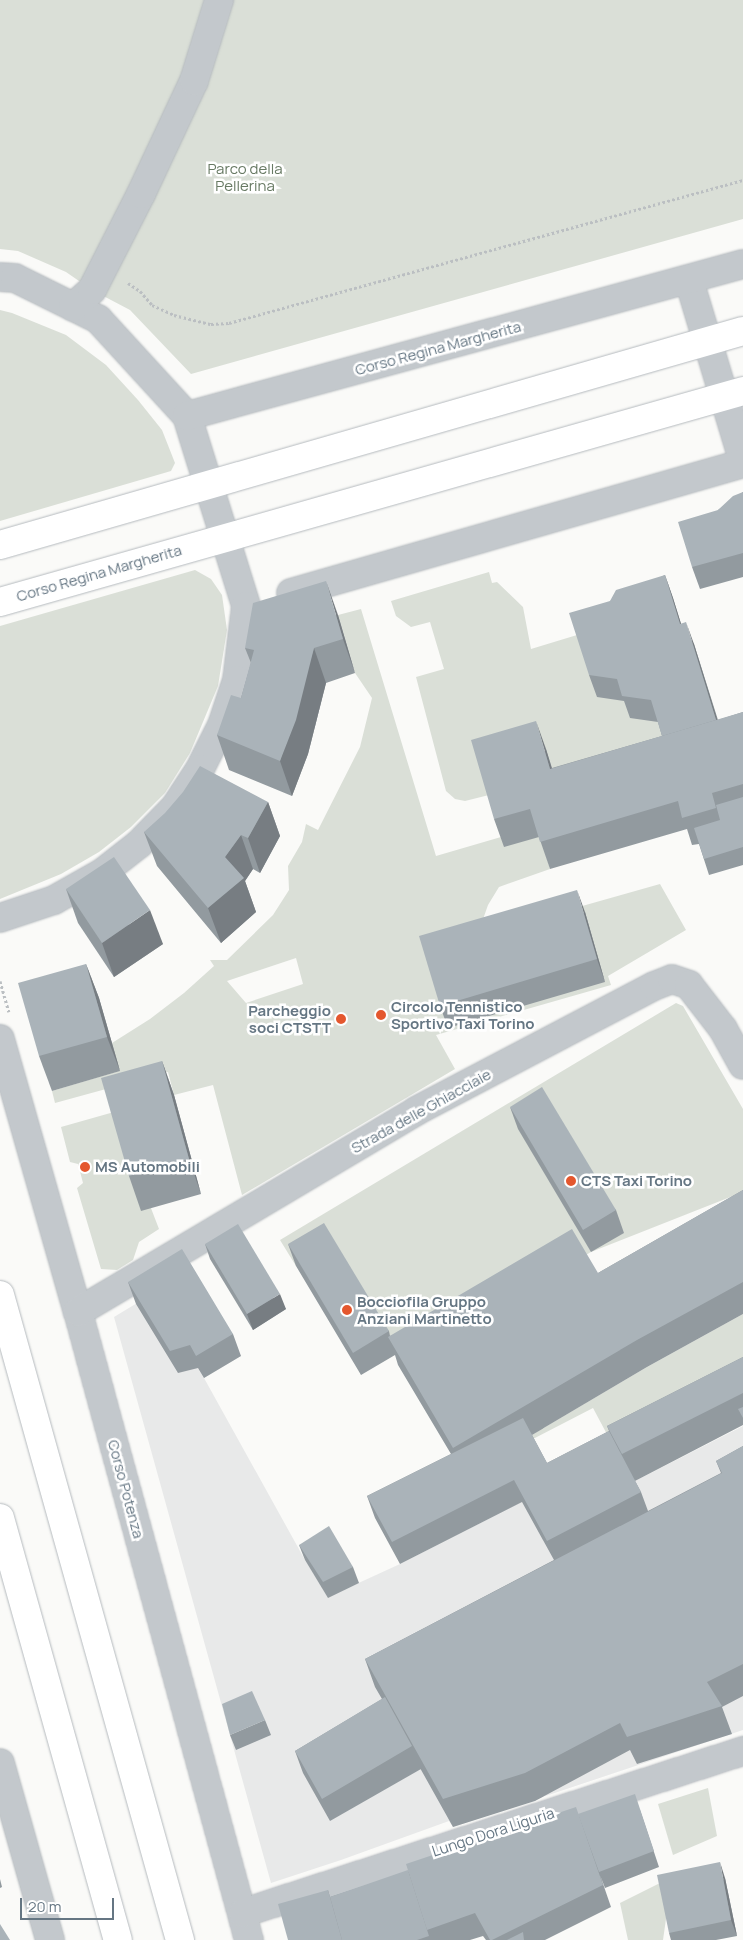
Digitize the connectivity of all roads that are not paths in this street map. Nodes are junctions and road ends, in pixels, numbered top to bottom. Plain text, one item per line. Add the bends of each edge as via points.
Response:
1 (219, 0) edge
2 (743, 264) edge
3 (0, 277) edge
4 (689, 280) junction
5 (73, 307) junction
6 (743, 331) edge
7 (707, 342) junction
8 (734, 394) edge
9 (187, 416) junction
10 (743, 462) edge
11 (210, 485) junction
12 (226, 536) junction
13 (0, 545) edge
14 (0, 602) edge
15 (246, 606) junction
16 (0, 918) edge
17 (0, 1039) edge
18 (743, 1065) edge
19 (0, 1296) edge
20 (78, 1312) junction
21 (0, 1518) edge
22 (743, 1750) edge
23 (0, 1763) edge
24 (243, 1913) junction
25 (50, 1940) edge
26 (118, 1940) edge
27 (180, 1940) edge
28 (249, 1940) edge

1 - 5 street via 194,82 92,290
2 - 4 street, Corso Regina Margherita
3 - 5 street via 15,278
4 - 7 street
4 - 9 street, Corso Regina Margherita
5 - 9 street via 98,319
6 - 7 main road
7 - 8 street
7 - 11 main road
8 - 10 street
8 - 12 main road, Corso Regina Margherita
9 - 11 street
10 - 15 street
11 - 12 street
11 - 13 main road
12 - 14 main road, Corso Regina Margherita
12 - 15 street
15 - 16 street via 237,680 222,725 200,769 175,807 139,844 102,873 54,900
17 - 20 street, Corso Potenza
18 - 20 street, Strada delle Ghiacciaie via 723,1029 689,985 672,979 416,1111
19 - 27 main road
20 - 24 street, Corso Potenza
21 - 26 main road
22 - 24 street, Lungo Dora Liguria
23 - 25 street
24 - 28 street, Corso Potenza

